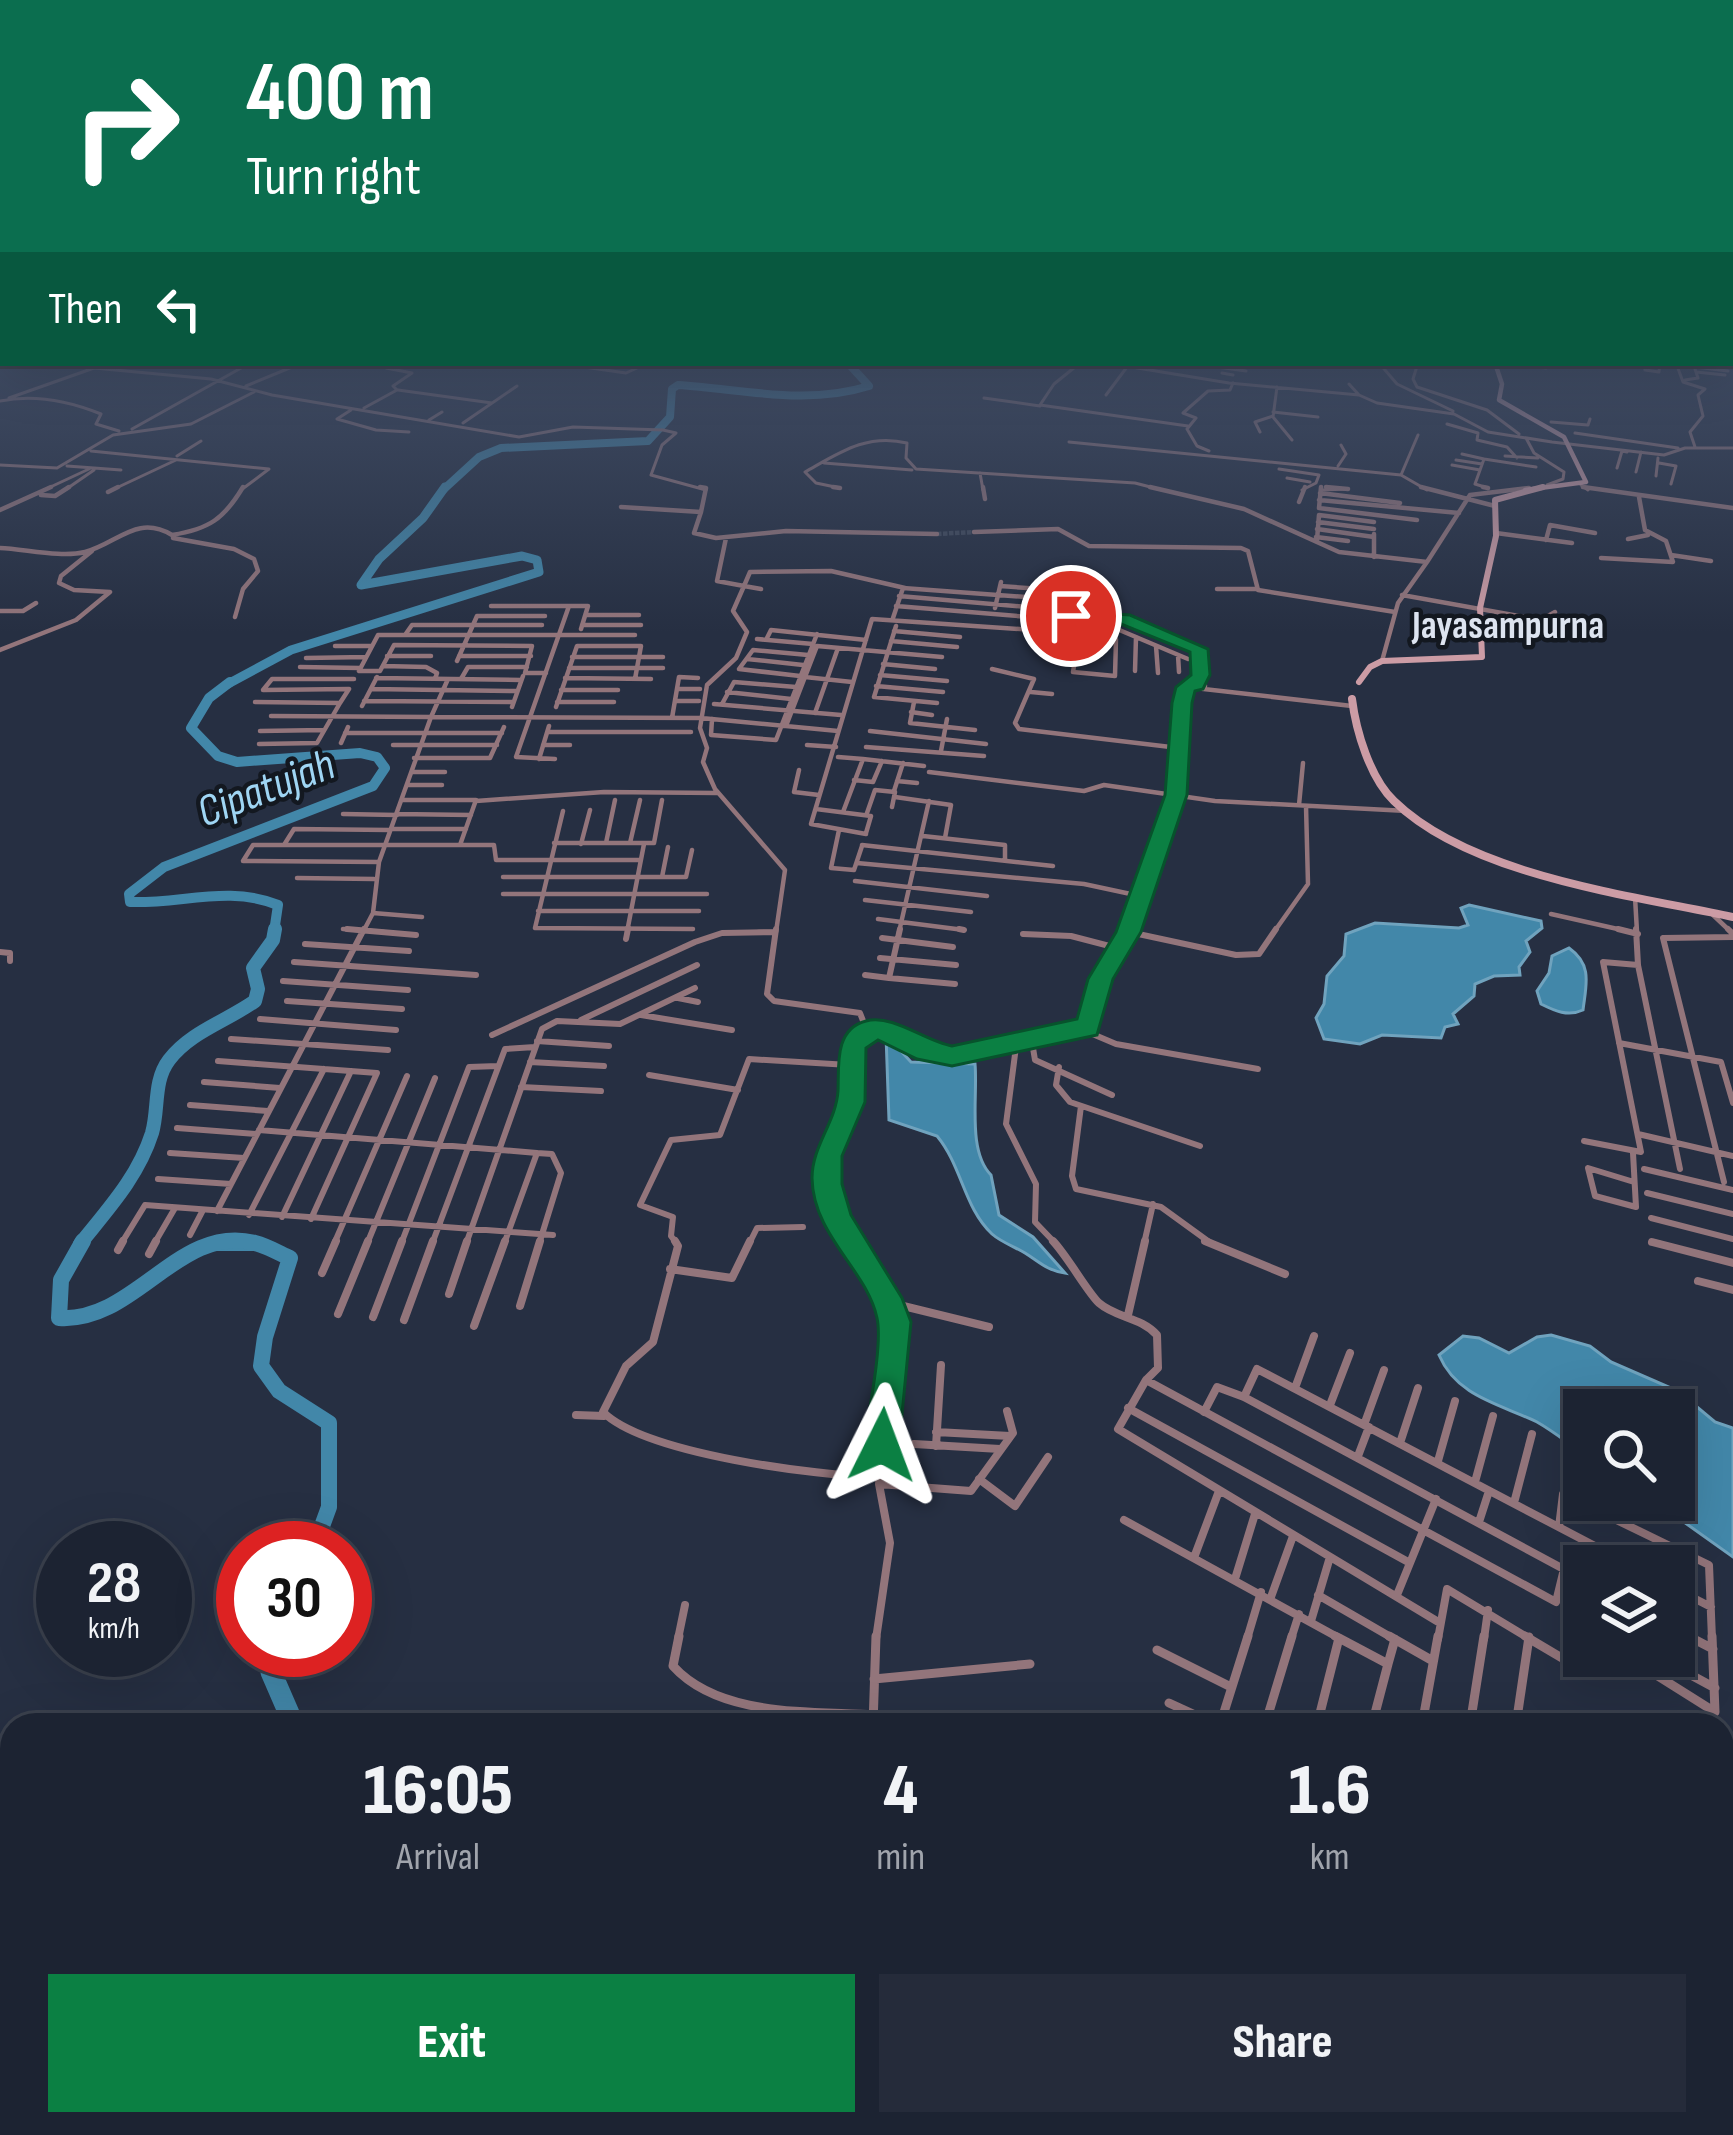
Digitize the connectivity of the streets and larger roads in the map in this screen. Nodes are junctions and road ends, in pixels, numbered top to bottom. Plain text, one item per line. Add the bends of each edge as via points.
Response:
1 (122, 433) edge
2 (165, 433) edge
3 (506, 433) edge
4 (560, 433) edge
5 (675, 433) edge
6 (1191, 433) edge
7 (1287, 433) edge
8 (1477, 433) edge
9 (1496, 433) edge
10 (1517, 433) edge
11 (1561, 433) edge
12 (1575, 433) dead end
13 (1690, 433) edge
14 (1501, 434) junction
15 (1418, 435) dead end
16 (1508, 437) dead end
17 (1523, 437) junction
18 (159, 438) dead end
19 (1292, 440) dead end
20 (201, 441) dead end
21 (1069, 442) dead end
22 (1341, 445) dead end
23 (1572, 445) junction
24 (1695, 447) junction
25 (1678, 448) junction
26 (1733, 448) edge
27 (91, 451) junction
28 (1641, 453) junction
29 (1215, 454) junction
30 (1462, 454) dead end
31 (1505, 456) dead end
32 (176, 458) junction
33 (1541, 458) junction
34 (1521, 460) junction
35 (1454, 462) dead end
36 (820, 463) junction
37 (1659, 463) junction
38 (0, 465) edge
39 (63, 466) junction
40 (1338, 466) junction
41 (1481, 467) junction
42 (1536, 467) dead end
43 (1617, 468) dead end
44 (92, 470) junction
45 (121, 470) dead end
46 (916, 470) junction
47 (1320, 471) dead end
48 (1636, 472) dead end
49 (980, 473) junction
50 (1465, 473) dead end
51 (1401, 475) junction
52 (1656, 476) dead end
53 (1286, 478) dead end
54 (1316, 483) junction
55 (1671, 484) dead end
56 (1581, 485) junction
57 (1545, 486) junction
58 (840, 488) dead end
59 (1529, 488) junction
60 (1348, 489) dead end
61 (1491, 489) junction
62 (108, 492) dead end
63 (1320, 497) junction
64 (1639, 497) junction
65 (985, 499) dead end
66 (1299, 502) dead end
67 (1464, 502) junction
68 (1400, 503) dead end
69 (1495, 506) junction
70 (621, 507) dead end
71 (1733, 508) edge
72 (0, 510) edge
73 (701, 512) junction
74 (1458, 514) junction
75 (1374, 518) junction
76 (1417, 520) dead end
77 (1317, 529) junction
78 (974, 532) tunnel mouth
79 (1496, 533) junction
80 (1595, 533) dead end
81 (937, 534) tunnel mouth
82 (1650, 534) junction
83 (172, 535) junction
84 (726, 538) junction
85 (1628, 539) dead end
86 (1546, 540) junction
87 (1348, 541) dead end
88 (1572, 543) dead end
89 (0, 548) edge
90 (1348, 549) dead end
91 (92, 551) junction
92 (1671, 555) junction
93 (1374, 557) dead end
94 (1600, 558) dead end
95 (1712, 561) dead end
96 (1427, 562) junction
97 (744, 586) junction
98 (905, 588) junction
99 (1041, 589) dead end
100 (1217, 589) dead end
101 (1256, 589) junction
102 (761, 590) dead end
103 (998, 595) junction
104 (899, 596) junction
105 (1402, 596) junction
106 (36, 603) dead end
107 (996, 604) junction
108 (1053, 604) junction
109 (491, 606) dead end
110 (549, 606) junction
111 (569, 606) junction
112 (896, 606) junction
113 (1084, 607) dead end
114 (1480, 608) junction
115 (0, 611) edge
116 (1395, 612) junction
117 (1555, 612) dead end
118 (994, 614) junction
119 (586, 615) junction
120 (639, 615) dead end
121 (545, 616) junction
122 (1071, 616) junction
123 (235, 617) dead end
124 (893, 618) junction
125 (1041, 619) dead end
126 (1127, 620) junction
127 (640, 625) dead end
128 (472, 626) junction
129 (1071, 626) junction
130 (991, 627) junction
131 (1117, 629) junction
132 (1049, 631) junction
133 (406, 635) junction
134 (468, 635) junction
135 (559, 635) junction
136 (635, 635) dead end
137 (819, 635) junction
138 (960, 637) dead end
139 (1136, 637) junction
140 (757, 639) dead end
141 (1030, 639) dead end
142 (1116, 639) junction
143 (766, 640) junction
144 (866, 640) junction
145 (1048, 640) junction
146 (891, 641) junction
147 (1064, 641) dead end
148 (813, 644) junction
149 (335, 646) dead end
150 (372, 646) junction
151 (464, 646) junction
152 (1156, 646) junction
153 (957, 647) dead end
154 (838, 648) junction
155 (0, 650) edge
156 (862, 650) junction
157 (887, 652) junction
158 (808, 655) junction
159 (1178, 655) junction
160 (387, 656) junction
161 (431, 656) dead end
162 (530, 656) junction
163 (366, 657) junction
164 (572, 657) junction
165 (640, 657) junction
166 (663, 657) dead end
167 (942, 657) dead end
168 (306, 658) dead end
169 (747, 659) junction
170 (1187, 659) dead end
171 (1382, 662) junction
172 (884, 664) junction
173 (805, 665) junction
174 (1074, 666) dead end
175 (1094, 666) dead end
176 (300, 667) dead end
177 (568, 668) junction
178 (637, 668) junction
179 (663, 668) dead end
180 (359, 669) junction
181 (382, 669) junction
182 (935, 669) dead end
183 (992, 669) dead end
184 (1136, 671) dead end
185 (1179, 672) dead end
186 (524, 673) junction
187 (546, 673) junction
188 (1158, 673) dead end
189 (1094, 674) junction
190 (880, 675) junction
191 (802, 677) junction
192 (698, 678) dead end
193 (354, 679) junction
194 (376, 679) junction
195 (435, 679) junction
196 (448, 679) junction
197 (566, 679) junction
198 (621, 679) junction
199 (634, 679) junction
200 (651, 679) dead end
201 (461, 680) junction
202 (827, 680) junction
203 (946, 681) dead end
204 (852, 682) junction
205 (1359, 682) dead end
206 (1200, 685) junction
207 (877, 686) junction
208 (796, 688) junction
209 (349, 689) junction
210 (371, 689) junction
211 (677, 689) junction
212 (700, 689) dead end
213 (561, 690) junction
214 (618, 690) junction
215 (443, 691) junction
216 (517, 691) junction
217 (1303, 691) dead end
218 (727, 692) junction
219 (943, 692) dead end
220 (1031, 692) junction
221 (1052, 694) dead end
222 (791, 699) junction
223 (675, 701) junction
224 (699, 701) dead end
225 (914, 701) junction
226 (1301, 701) junction
227 (256, 702) dead end
228 (437, 702) junction
229 (614, 702) junction
230 (1352, 702) joint
231 (340, 703) junction
232 (938, 703) dead end
233 (789, 711) junction
234 (911, 712) junction
235 (815, 713) junction
236 (841, 715) junction
237 (932, 715) dead end
238 (271, 716) dead end
239 (332, 717) junction
240 (610, 717) junction
241 (629, 717) junction
242 (431, 718) junction
243 (530, 718) junction
244 (672, 718) junction
245 (701, 718) junction
246 (946, 718) dead end
247 (712, 719) junction
248 (871, 721) dead end
249 (783, 726) junction
250 (945, 727) junction
251 (324, 730) junction
252 (975, 730) dead end
253 (260, 731) dead end
254 (838, 731) junction
255 (870, 731) junction
256 (424, 732) junction
257 (691, 732) dead end
258 (626, 733) junction
259 (943, 739) junction
260 (341, 743) dead end
261 (259, 744) dead end
262 (986, 744) dead end
263 (392, 745) dead end
264 (497, 745) junction
265 (543, 745) junction
266 (571, 745) dead end
267 (807, 745) dead end
268 (418, 746) junction
269 (866, 746) junction
270 (836, 747) junction
271 (1178, 748) junction
272 (941, 751) junction
273 (984, 756) dead end
274 (838, 757) dead end
275 (414, 758) junction
276 (539, 759) junction
277 (555, 759) dead end
278 (863, 759) junction
279 (882, 761) junction
280 (1303, 763) dead end
281 (902, 765) junction
282 (800, 770) dead end
283 (413, 772) junction
284 (445, 772) dead end
285 (854, 780) junction
286 (897, 781) junction
287 (917, 783) dead end
288 (409, 785) junction
289 (442, 785) dead end
290 (873, 787) junction
291 (718, 793) junction
292 (894, 794) junction
293 (819, 795) junction
294 (1176, 795) junction
295 (403, 800) junction
296 (615, 800) dead end
297 (640, 800) dead end
298 (662, 800) dead end
299 (476, 801) junction
300 (928, 801) junction
301 (1303, 806) junction
302 (892, 807) dead end
303 (816, 809) junction
304 (590, 810) dead end
305 (563, 811) dead end
306 (843, 812) junction
307 (1407, 812) junction
308 (343, 814) dead end
309 (397, 814) junction
310 (471, 815) junction
311 (866, 815) junction
312 (466, 829) junction
313 (971, 829) dead end
314 (391, 830) junction
315 (839, 830) junction
316 (994, 831) dead end
317 (866, 833) junction
318 (921, 835) junction
319 (945, 838) junction
320 (969, 841) junction
321 (554, 843) junction
322 (581, 844) junction
323 (605, 844) junction
324 (630, 844) junction
325 (644, 844) junction
326 (993, 844) junction
327 (284, 845) junction
328 (385, 845) junction
329 (460, 845) junction
330 (862, 845) junction
331 (668, 847) dead end
332 (692, 850) dead end
333 (918, 851) junction
334 (552, 860) junction
335 (640, 860) junction
336 (1003, 860) junction
337 (379, 862) junction
338 (856, 862) junction
339 (1053, 866) dead end
340 (914, 868) junction
341 (503, 877) dead end
342 (548, 877) junction
343 (637, 877) junction
344 (662, 877) junction
345 (297, 878) dead end
346 (1000, 878) junction
347 (374, 879) junction
348 (855, 881) dead end
349 (908, 887) junction
350 (503, 894) dead end
351 (543, 894) junction
352 (634, 894) junction
353 (707, 894) dead end
354 (987, 896) dead end
355 (1140, 896) junction
356 (1635, 897) junction
357 (865, 900) dead end
358 (906, 905) junction
359 (538, 911) junction
360 (631, 911) junction
361 (699, 911) dead end
362 (971, 912) dead end
363 (373, 913) junction
364 (1711, 913) junction
365 (1551, 914) dead end
366 (422, 917) dead end
367 (1733, 917) edge
368 (878, 919) dead end
369 (902, 922) junction
370 (627, 928) junction
371 (343, 929) dead end
372 (693, 929) dead end
373 (964, 930) dead end
374 (364, 931) junction
375 (775, 932) junction
376 (1128, 932) junction
377 (1023, 934) dead end
378 (1638, 934) junction
379 (416, 935) dead end
380 (1733, 936) edge
381 (626, 938) dead end
382 (882, 938) dead end
383 (898, 939) junction
384 (305, 944) dead end
385 (953, 946) dead end
386 (355, 947) junction
387 (1121, 949) junction
388 (409, 951) dead end
389 (0, 952) edge
390 (880, 958) dead end
391 (894, 960) junction
392 (10, 961) dead end
393 (294, 962) dead end
394 (697, 965) dead end
395 (956, 965) dead end
396 (1637, 965) junction
397 (345, 966) junction
398 (476, 975) dead end
399 (865, 975) dead end
400 (889, 977) junction
401 (283, 981) dead end
402 (955, 984) dead end
403 (334, 985) junction
404 (695, 988) dead end
405 (409, 990) dead end
406 (674, 998) junction
407 (287, 1000) dead end
408 (698, 1002) dead end
409 (324, 1004) junction
410 (402, 1009) dead end
411 (639, 1015) junction
412 (260, 1019) dead end
413 (577, 1022) junction
414 (314, 1024) junction
415 (396, 1030) dead end
416 (732, 1030) dead end
417 (1083, 1030) junction
418 (867, 1031) junction
419 (492, 1035) dead end
420 (1031, 1036) junction
421 (231, 1039) dead end
422 (1017, 1039) junction
423 (1619, 1043) junction
424 (302, 1044) junction
425 (536, 1044) junction
426 (609, 1046) dead end
427 (388, 1050) dead end
428 (1653, 1050) junction
429 (1693, 1057) junction
430 (218, 1060) dead end
431 (530, 1062) junction
432 (849, 1065) junction
433 (290, 1066) junction
434 (498, 1066) junction
435 (604, 1066) dead end
436 (1059, 1067) junction
437 (324, 1069) junction
438 (1258, 1069) dead end
439 (351, 1071) junction
440 (649, 1075) dead end
441 (407, 1076) dead end
442 (435, 1078) dead end
443 (204, 1082) dead end
444 (521, 1087) junction
445 (280, 1088) junction
446 (738, 1090) junction
447 (601, 1091) dead end
448 (1112, 1095) dead end
449 (1733, 1103) edge
450 (190, 1106) dead end
451 (1081, 1106) junction
452 (268, 1112) junction
453 (176, 1128) dead end
454 (258, 1132) junction
455 (291, 1132) junction
456 (1638, 1134) junction
457 (321, 1135) junction
458 (350, 1137) junction
459 (380, 1139) junction
460 (1585, 1141) dead end
461 (409, 1142) junction
462 (1674, 1143) junction
463 (439, 1144) junction
464 (469, 1146) junction
465 (1200, 1146) dead end
466 (499, 1149) junction
467 (537, 1153) junction
468 (1633, 1153) junction
469 (1716, 1153) junction
470 (170, 1154) dead end
471 (1733, 1156) edge
472 (244, 1158) junction
473 (1643, 1168) dead end
474 (1680, 1169) dead end
475 (158, 1179) dead end
476 (1634, 1182) junction
477 (1724, 1182) dead end
478 (231, 1184) junction
479 (1733, 1190) edge
480 (1647, 1193) dead end
481 (1153, 1204) junction
482 (175, 1208) junction
483 (203, 1210) junction
484 (217, 1211) junction
485 (1733, 1214) edge
486 (250, 1215) junction
487 (282, 1217) junction
488 (1651, 1218) dead end
489 (311, 1219) junction
490 (344, 1221) junction
491 (375, 1223) junction
492 (407, 1226) junction
493 (803, 1227) dead end
494 (440, 1228) junction
495 (470, 1230) junction
496 (507, 1232) junction
497 (542, 1234) junction
498 (190, 1235) dead end
499 (553, 1235) dead end
500 (1733, 1239) edge
501 (1652, 1242) dead end
502 (118, 1250) dead end
503 (149, 1254) dead end
504 (1733, 1263) edge
505 (670, 1269) junction
506 (322, 1273) dead end
507 (1285, 1274) dead end
508 (1698, 1281) dead end
509 (1733, 1290) edge
510 (449, 1294) dead end
511 (887, 1302) junction
512 (520, 1306) dead end
513 (338, 1314) dead end
514 (1128, 1315) junction
515 (373, 1317) dead end
516 (404, 1320) dead end
517 (474, 1326) dead end
518 (989, 1327) dead end
519 (1314, 1336) dead end
520 (1350, 1352) dead end
521 (941, 1365) dead end
522 (1384, 1370) dead end
523 (1146, 1380) junction
524 (1294, 1388) junction
525 (1418, 1388) dead end
526 (1244, 1397) junction
527 (1455, 1401) dead end
528 (1329, 1406) junction
529 (1128, 1408) junction
530 (1007, 1412) dead end
531 (1204, 1412) junction
532 (576, 1415) dead end
533 (604, 1416) junction
534 (1493, 1417) dead end
535 (1367, 1426) junction
536 (937, 1432) junction
537 (1532, 1434) dead end
538 (1010, 1436) junction
539 (1400, 1443) junction
540 (914, 1444) dead end
541 (936, 1446) junction
542 (1001, 1449) junction
543 (1358, 1456) junction
544 (1048, 1457) dead end
545 (1438, 1463) junction
546 (979, 1479) junction
547 (879, 1480) junction
548 (1475, 1483) junction
549 (1489, 1490) junction
550 (1219, 1491) junction
551 (1436, 1498) junction
552 (1514, 1503) junction
553 (1255, 1514) junction
554 (1124, 1520) dead end
555 (1479, 1522) junction
556 (1558, 1527) junction
557 (1423, 1531) junction
558 (1294, 1536) junction
559 (1591, 1545) edge
560 (1194, 1557) junction
561 (1330, 1557) junction
562 (1410, 1563) junction
563 (1563, 1568) edge
564 (1563, 1573) edge
565 (1235, 1580) junction
566 (1266, 1594) junction
567 (1318, 1595) junction
568 (1396, 1596) junction
569 (1695, 1599) edge
570 (685, 1605) dead end
571 (1711, 1607) junction
572 (1489, 1610) junction
573 (1299, 1614) junction
574 (1311, 1622) junction
575 (1440, 1623) junction
576 (1529, 1636) junction
577 (1339, 1638) junction
578 (1395, 1639) junction
579 (1695, 1639) edge
580 (1713, 1649) junction
581 (1157, 1650) dead end
582 (1563, 1658) edge
583 (1433, 1661) junction
584 (1030, 1664) dead end
585 (1388, 1664) junction
586 (1659, 1677) edge
587 (1694, 1677) edge
588 (874, 1679) junction
589 (1232, 1687) junction
590 (1714, 1688) junction
591 (1169, 1703) dead end
592 (823, 1713) edge
593 (873, 1713) edge
594 (1191, 1713) edge
595 (1222, 1713) edge
596 (1269, 1713) edge
597 (1320, 1713) edge
598 (1375, 1713) edge
599 (1424, 1713) edge
600 (1472, 1713) edge
601 (1518, 1713) edge

1 - 27 street
2 - 18 street
3 - 4 street
5 - 73 street via 654,458 652,476 706,488
6 - 29 street
7 - 19 street
8 - 34 street via 1477,440 1508,447
9 - 14 street
10 - 17 street
11 - 23 street
12 - 25 street
13 - 24 street
14 - 16 street
14 - 17 street
15 - 51 street
17 - 23 street
17 - 33 street
20 - 32 street
21 - 29 street
22 - 40 street via 1346,454
23 - 28 street
23 - 56 street
24 - 25 street
24 - 26 street
25 - 28 street
27 - 32 street
27 - 39 street
28 - 37 street
28 - 43 street via 1622,451
28 - 48 street
29 - 40 street via 1324,471
30 - 41 street
31 - 34 street
32 - 62 street
32 - 83 street via 269,469 243,486 212,527
33 - 34 street
33 - 57 street via 1565,475
34 - 41 street
34 - 42 street
35 - 41 street
36 - 46 street
36 - 46 street via 849,445 897,440 907,443
36 - 58 street via 806,474
37 - 52 street
37 - 55 street via 1676,466
38 - 39 street
39 - 44 street
40 - 51 street
41 - 50 street
41 - 61 street via 1475,484
44 - 45 street
44 - 72 street
46 - 49 street
47 - 54 street via 1279,471 1319,476
49 - 65 street
49 - 96 street via 1135,482 1244,509 1339,552
51 - 67 street
53 - 54 street
54 - 60 street
54 - 63 street
54 - 66 street
56 - 57 street
56 - 64 street
57 - 59 street
59 - 61 street
59 - 69 street via 1499,497
61 - 67 street
63 - 75 street
63 - 75 street via 1319,508
64 - 71 street
64 - 82 street
67 - 69 street
67 - 74 street
68 - 75 street
69 - 79 street
70 - 73 street
73 - 84 street via 694,534
74 - 75 street
74 - 96 street
75 - 76 street
75 - 77 street
75 - 77 street via 1318,514
75 - 93 street
77 - 87 street
77 - 90 street via 1326,546
78 - 101 street via 1058,529 1094,546 1244,548
79 - 86 street
79 - 114 street
80 - 86 street via 1550,525
81 - 84 street
82 - 85 street
82 - 92 street via 1666,541
83 - 91 street via 156,526 133,528
83 - 123 street via 254,559 259,571
84 - 97 street via 717,581
86 - 88 street
89 - 91 street
91 - 155 street via 59,584 110,592 76,620
92 - 94 street via 1670,564
92 - 95 street
96 - 105 street
97 - 98 street via 750,572 831,571
97 - 102 street
97 - 245 street via 733,611 747,632 736,658 710,680
98 - 103 street
98 - 104 street
99 - 103 street via 1000,584
100 - 101 street
101 - 116 street
103 - 107 street
103 - 108 street
104 - 107 street
104 - 112 street
105 - 114 street
105 - 116 street
106 - 115 street
107 - 108 street
107 - 118 street
108 - 113 street
108 - 122 street
108 - 132 street
109 - 110 street
110 - 111 street
110 - 121 street
111 - 119 street via 588,606
111 - 135 street
112 - 118 street
112 - 124 street
114 - 117 street via 1543,620
114 - 171 street via 1483,657
116 - 171 street
118 - 125 street
118 - 130 street
119 - 120 street
119 - 127 street via 582,627
121 - 128 street via 479,616
121 - 128 street via 541,628
122 - 126 street
122 - 129 street
124 - 130 street
124 - 144 street via 873,618
126 - 131 street
126 - 206 street via 1199,649
128 - 133 street via 411,625
128 - 134 street
129 - 131 street
129 - 142 street via 1070,636
130 - 132 street
131 - 139 street
131 - 142 street
132 - 145 street
133 - 134 street
133 - 150 street via 379,635
134 - 135 street
134 - 151 street
135 - 136 street
135 - 187 street
137 - 143 street via 771,630
137 - 144 street
137 - 148 street
138 - 146 street via 895,629
139 - 152 street
139 - 184 street
140 - 143 street
141 - 145 street
142 - 189 street via 1115,676
143 - 148 street
144 - 156 street
145 - 147 street
146 - 153 street
146 - 157 street
148 - 158 street
149 - 150 street
150 - 163 street
151 - 160 street via 393,644
151 - 162 street via 534,644
151 - 162 street via 458,658
152 - 159 street
152 - 188 street
154 - 156 street
154 - 191 street via 817,646
154 - 202 street
156 - 157 street
156 - 204 street
157 - 167 street
157 - 172 street
158 - 169 street via 754,650
158 - 173 street
159 - 170 street
159 - 185 street
160 - 161 street
160 - 181 street
162 - 186 street
163 - 168 street
163 - 180 street
164 - 165 street
164 - 165 street via 579,646 640,646
164 - 177 street
165 - 166 street
165 - 178 street
169 - 173 street
169 - 191 street via 739,670
171 - 205 street
172 - 182 street
172 - 190 street
173 - 191 street
174 - 189 street
175 - 189 street
176 - 180 street
177 - 178 street
177 - 197 street
178 - 179 street
178 - 199 street
180 - 181 street
180 - 193 street
181 - 194 street
181 - 195 street via 427,668
183 - 220 street via 1033,676
186 - 187 street
186 - 201 street
186 - 201 street via 468,667
186 - 216 street
187 - 243 street
190 - 203 street
190 - 207 street
191 - 202 street
191 - 208 street
191 - 233 street
192 - 211 street via 679,677
193 - 209 street
193 - 209 street via 272,679 263,690
194 - 195 street
194 - 210 street
195 - 196 street
196 - 201 street
196 - 215 street
197 - 198 street
197 - 213 street
198 - 199 street
198 - 214 street
199 - 200 street
202 - 204 street
202 - 235 street
204 - 236 street
206 - 226 street
206 - 271 street via 1186,687
207 - 219 street
207 - 225 street via 876,698
208 - 218 street via 736,682
208 - 222 street
209 - 231 street
210 - 215 street
210 - 228 street via 363,703
211 - 212 street
211 - 223 street
213 - 214 street
213 - 229 street via 557,704
214 - 229 street
215 - 216 street
215 - 228 street
216 - 228 street via 512,705
217 - 226 street
218 - 222 street
218 - 233 street via 718,704
220 - 221 street
220 - 271 street via 1019,729
222 - 233 street
223 - 224 street
223 - 244 street
225 - 232 street
225 - 234 street
226 - 230 street
227 - 231 street
228 - 242 street
229 - 240 street
230 - 307 street via 1382,785
231 - 239 street
233 - 235 street
233 - 249 street
234 - 237 street
234 - 250 street via 911,723
235 - 236 street
236 - 254 street
238 - 239 street
239 - 242 street
239 - 251 street
240 - 241 street
240 - 243 street
241 - 244 street
241 - 258 street
242 - 243 street
242 - 256 street
243 - 276 street via 516,758
244 - 245 street
245 - 247 street
245 - 291 street via 703,761
246 - 250 street
247 - 249 street
247 - 249 street via 712,736 772,742
248 - 255 street
249 - 254 street
250 - 252 street
250 - 259 street
251 - 253 street
251 - 261 street via 315,743
254 - 270 street
255 - 259 street
255 - 269 street
256 - 260 street via 347,730
256 - 264 street via 503,730
256 - 268 street
257 - 258 street
258 - 265 street via 549,729
259 - 262 street
259 - 272 street
263 - 268 street
264 - 268 street
264 - 275 street via 489,759
265 - 266 street
265 - 276 street
267 - 270 street
268 - 275 street
269 - 272 street
269 - 278 street
270 - 293 street
271 - 294 street
272 - 273 street
274 - 278 street
275 - 283 street
276 - 277 street
278 - 279 street
278 - 285 street
279 - 281 street
279 - 290 street
280 - 301 street
281 - 286 street
281 - 294 street via 1049,788 1104,785
282 - 293 street via 794,792
283 - 284 street
283 - 288 street
285 - 290 street
285 - 306 street
286 - 287 street
286 - 292 street
288 - 289 street
288 - 295 street
290 - 292 street
290 - 311 street
291 - 299 street
291 - 375 street via 785,870
292 - 300 street
292 - 302 street
293 - 303 street
294 - 301 street
294 - 355 street
295 - 299 street
295 - 309 street
296 - 323 street
297 - 324 street
298 - 325 street via 654,842
299 - 310 street
300 - 318 street
300 - 319 street via 951,805
301 - 307 street
301 - 376 street via 1308,884 1258,954
303 - 306 street
303 - 315 street via 812,826
304 - 322 street
305 - 321 street
306 - 311 street
307 - 356 street via 1475,846
308 - 309 street
309 - 310 street
309 - 314 street
310 - 312 street
311 - 317 street
312 - 314 street
312 - 329 street
313 - 320 street
314 - 327 street via 293,830
314 - 328 street
315 - 317 street
315 - 338 street via 830,867 854,870
316 - 326 street
317 - 330 street
318 - 319 street
318 - 333 street
319 - 320 street
320 - 326 street
321 - 322 street
321 - 334 street
322 - 323 street
323 - 324 street
324 - 325 street
325 - 335 street
326 - 336 street via 1006,847
327 - 328 street
327 - 337 street via 253,845 244,862
328 - 329 street
328 - 337 street
329 - 334 street via 494,845 494,860
330 - 333 street
330 - 338 street
331 - 344 street
332 - 344 street via 687,876
333 - 336 street
333 - 340 street
334 - 335 street
334 - 342 street
335 - 343 street
336 - 339 street
336 - 346 street
337 - 347 street
338 - 340 street
340 - 346 street
340 - 349 street
341 - 342 street
342 - 343 street
342 - 351 street
343 - 344 street
343 - 352 street
345 - 347 street
346 - 355 street
347 - 363 street
348 - 349 street
349 - 354 street
349 - 358 street
350 - 351 street
351 - 352 street
351 - 359 street
352 - 353 street
352 - 360 street
355 - 376 street
356 - 364 street
356 - 378 street
357 - 358 street
358 - 362 street
358 - 369 street
359 - 360 street
359 - 370 street via 536,929
360 - 361 street
360 - 370 street
363 - 366 street
363 - 374 street
364 - 367 street
364 - 380 street
365 - 378 street
368 - 369 street
369 - 373 street
369 - 383 street
370 - 372 street
370 - 381 street
371 - 374 street
374 - 379 street
374 - 386 street
375 - 418 street via 770,1000 855,1011
375 - 419 street via 709,937
376 - 387 street
377 - 387 street
378 - 396 street
380 - 429 street via 1663,938
382 - 383 street
383 - 385 street
383 - 391 street
384 - 386 street
386 - 388 street
386 - 397 street
387 - 417 street
389 - 392 street
390 - 391 street
391 - 395 street
391 - 400 street
393 - 397 street
394 - 413 street
396 - 423 street via 1603,962
396 - 428 street
397 - 398 street
397 - 403 street
399 - 400 street
400 - 402 street
401 - 403 street
403 - 405 street
403 - 409 street
404 - 406 street
406 - 408 street
406 - 411 street
407 - 409 street
409 - 410 street
409 - 414 street
411 - 413 street via 618,1024
411 - 416 street
412 - 414 street
413 - 425 street via 553,1022
414 - 415 street
414 - 424 street
417 - 420 street
417 - 438 street via 1096,1041 1211,1054
418 - 422 street via 887,1030 952,1056
418 - 432 street
420 - 422 street
420 - 436 street via 1035,1060
421 - 424 street
422 - 514 street via 1006,1124 1036,1186 1035,1222 1100,1303
423 - 428 street
423 - 456 street
424 - 427 street
424 - 433 street
425 - 426 street
425 - 431 street
425 - 434 street via 508,1047
428 - 429 street
428 - 462 street
429 - 449 street via 1721,1062
429 - 469 street
430 - 433 street
431 - 435 street
431 - 444 street
432 - 446 street via 753,1058
432 - 511 street via 851,1102 828,1156 827,1184 836,1219
433 - 437 street
433 - 445 street
434 - 463 street via 470,1066
434 - 464 street
436 - 448 street
436 - 451 street via 1059,1093
437 - 439 street
437 - 455 street
439 - 457 street
439 - 458 street via 377,1074
440 - 446 street
441 - 459 street
442 - 461 street
443 - 445 street
444 - 447 street
444 - 466 street
445 - 452 street
446 - 505 street via 720,1135 671,1140 642,1194 640,1207 673,1217 678,1246
450 - 452 street
451 - 465 street
451 - 481 street via 1073,1185
452 - 454 street
453 - 454 street
454 - 455 street
454 - 472 street
455 - 457 street
455 - 486 street
456 - 462 street
456 - 468 street via 1640,1152
457 - 458 street
457 - 487 street
458 - 459 street
458 - 489 street
459 - 461 street
459 - 490 street
460 - 468 street
461 - 463 street
461 - 491 street
462 - 469 street
462 - 474 street
463 - 464 street
463 - 492 street
464 - 466 street
464 - 494 street
466 - 467 street
466 - 495 street
467 - 496 street
467 - 497 street via 552,1154 561,1173
468 - 476 street
469 - 471 street
469 - 477 street
470 - 472 street
472 - 478 street
473 - 479 street
475 - 478 street
476 - 476 street via 1618,1178 1588,1168 1595,1199 1636,1208
478 - 484 street
480 - 485 street
481 - 507 street via 1204,1241
481 - 514 street
482 - 483 street
482 - 502 street via 146,1205
482 - 503 street
483 - 484 street
483 - 498 street
484 - 486 street
486 - 487 street
487 - 489 street
488 - 500 street
489 - 490 street
490 - 491 street
490 - 506 street
491 - 492 street
491 - 513 street
492 - 494 street
492 - 515 street
493 - 505 street via 757,1228 732,1278
494 - 495 street
494 - 516 street
495 - 496 street
495 - 510 street
496 - 497 street
496 - 517 street
497 - 499 street
497 - 512 street
501 - 504 street
505 - 533 street via 653,1342 622,1371
508 - 509 street
511 - 518 street
511 - 547 street via 894,1322
514 - 523 street via 1160,1340 1158,1368
519 - 524 street
520 - 528 street
521 - 536 street
522 - 535 street
523 - 529 street
523 - 531 street
524 - 526 street via 1257,1369
524 - 528 street
525 - 539 street
526 - 531 street via 1217,1388
526 - 543 street
527 - 545 street
528 - 535 street
529 - 550 street via 1118,1429
529 - 562 street
530 - 538 street
531 - 557 street
532 - 533 street
533 - 547 street via 713,1457
534 - 548 street
535 - 539 street
535 - 543 street
536 - 538 street
536 - 541 street
537 - 552 street
538 - 542 street
539 - 545 street
540 - 541 street
541 - 542 street
542 - 546 street
543 - 551 street
544 - 546 street via 1015,1506
545 - 548 street
546 - 547 street via 971,1491
547 - 588 street via 890,1543
548 - 549 street
549 - 552 street
549 - 555 street
550 - 553 street
550 - 560 street
551 - 555 street
551 - 557 street
552 - 556 street
553 - 558 street
553 - 565 street
554 - 560 street
555 - 563 street
556 - 559 street
556 - 571 street via 1563,1494 1709,1565
557 - 562 street
557 - 564 street via 1556,1602
558 - 561 street
558 - 566 street
560 - 565 street
561 - 567 street
561 - 568 street
562 - 568 street
565 - 566 street
566 - 573 street
566 - 589 street
567 - 574 street
567 - 578 street
568 - 575 street
569 - 571 street
570 - 592 street via 673,1666 693,1686
571 - 580 street
572 - 575 street via 1447,1589
572 - 576 street
572 - 600 street
573 - 574 street
573 - 596 street
574 - 577 street
575 - 583 street
576 - 582 street
576 - 601 street
577 - 585 street
577 - 597 street
578 - 583 street
578 - 585 street
579 - 580 street
580 - 590 street
581 - 589 street
583 - 599 street
584 - 588 street
585 - 598 street
586 - 590 street via 1714,1712
587 - 590 street
588 - 593 street
589 - 595 street
591 - 594 street

